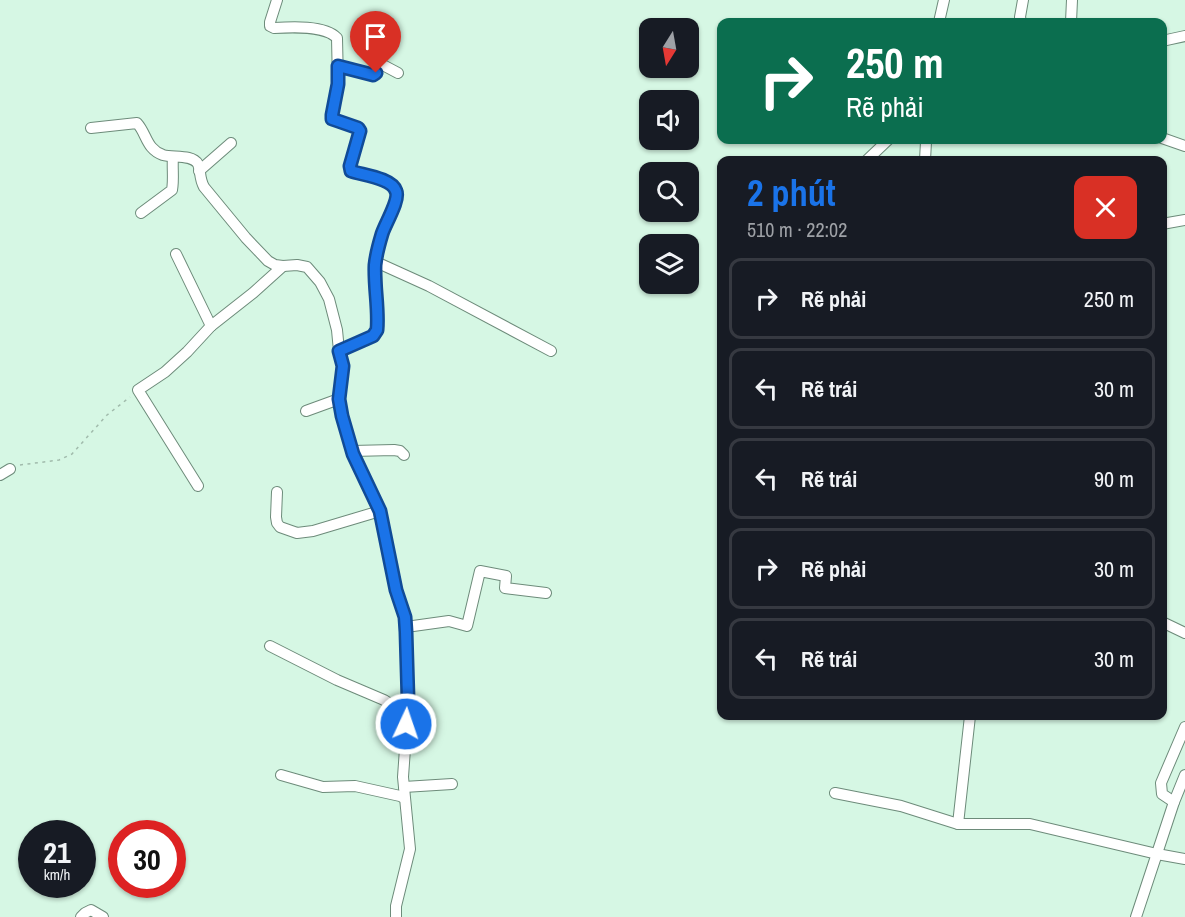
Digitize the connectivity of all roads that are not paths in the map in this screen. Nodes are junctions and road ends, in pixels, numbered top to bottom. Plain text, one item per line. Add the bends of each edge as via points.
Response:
1 (277, 0) edge
2 (944, 0) edge
3 (1023, 0) edge
4 (1072, 0) edge
5 (940, 18) edge
6 (1020, 18) edge
7 (1071, 18) edge
8 (1185, 36) edge
9 (1167, 40) edge
10 (338, 66) junction
11 (398, 73) dead end
12 (91, 128) dead end
13 (1167, 140) edge
14 (231, 143) dead end
15 (884, 144) edge
16 (1185, 146) edge
17 (871, 156) edge
18 (173, 157) junction
19 (200, 171) junction
20 (141, 213) dead end
21 (1185, 220) edge
22 (1167, 223) edge
23 (176, 254) dead end
24 (375, 262) junction
25 (283, 266) junction
26 (211, 326) junction
27 (339, 351) junction
28 (550, 351) dead end
29 (339, 399) junction
30 (306, 411) dead end
31 (352, 451) junction
32 (404, 455) dead end
33 (198, 486) dead end
34 (277, 492) dead end
35 (380, 511) junction
36 (546, 593) dead end
37 (1167, 624) edge
38 (406, 627) junction
39 (1185, 633) edge
40 (270, 646) dead end
41 (970, 720) edge
42 (406, 724) junction
43 (1185, 727) edge
44 (281, 775) dead end
45 (1185, 775) edge
46 (452, 784) dead end
47 (404, 793) junction
48 (835, 794) dead end
49 (1174, 802) junction
50 (958, 824) junction
51 (1157, 854) junction
52 (1185, 859) edge
53 (81, 917) edge
54 (103, 917) edge
55 (396, 917) edge
56 (1136, 917) edge

1 - 10 street via 270,26 334,34
2 - 5 street
3 - 6 street
4 - 7 street
8 - 9 street
10 - 11 street via 373,75 381,64
10 - 24 street via 332,119 360,131 351,171 394,186 397,193
12 - 18 street via 137,123 148,144 161,155
13 - 16 street
14 - 19 street
15 - 17 street
18 - 19 street via 192,159
18 - 20 street via 172,190
19 - 25 street via 204,187 246,238 268,261
21 - 22 street
23 - 26 street
24 - 27 street via 377,330 373,336
24 - 28 street via 429,286
25 - 26 street
25 - 27 street via 307,267 320,282 329,299
26 - 33 street via 165,372 138,390
27 - 29 street via 343,366
29 - 30 street
29 - 31 street
31 - 32 street via 394,450
31 - 35 street
34 - 35 street via 277,523 297,533
35 - 38 street
36 - 38 street via 505,588 506,576 480,571 467,626 449,621
37 - 39 street
38 - 42 street
40 - 42 street via 384,700 391,717
41 - 50 street
42 - 47 street
43 - 49 street via 1161,783 1162,794
44 - 47 street via 324,787 355,786 400,796
45 - 49 street
46 - 47 street
47 - 55 street via 410,854
48 - 50 street via 901,806
49 - 51 street
50 - 51 street via 1030,824
51 - 52 street
51 - 56 street
53 - 54 street via 91,910

